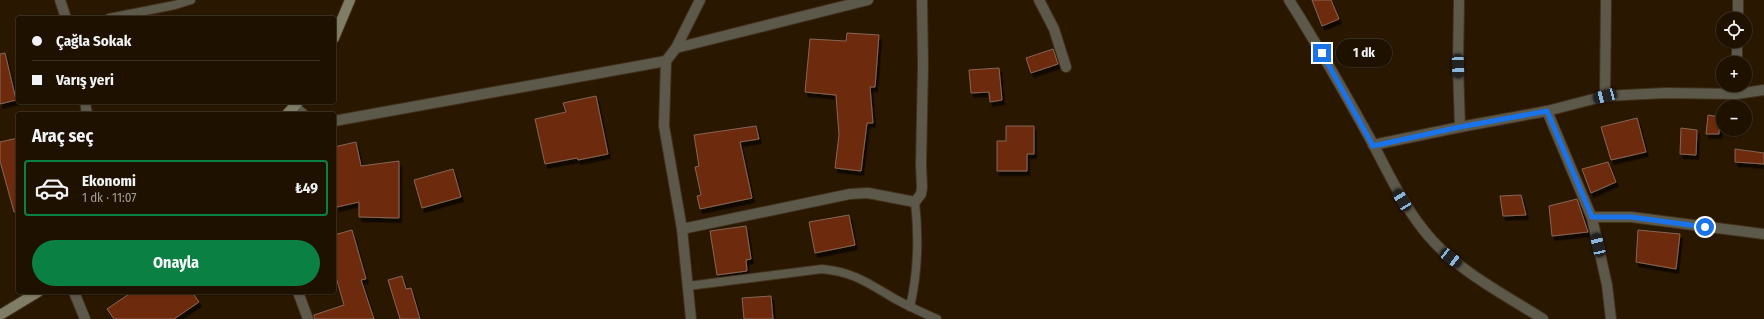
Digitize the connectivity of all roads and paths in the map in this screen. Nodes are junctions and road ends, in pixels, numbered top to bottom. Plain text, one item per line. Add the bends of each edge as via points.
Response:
1 (60, 0) edge
2 (191, 0) edge
3 (350, 0) edge
4 (700, 0) edge
5 (868, 0) edge
6 (922, 0) edge
7 (1039, 0) edge
8 (1289, 0) edge
9 (1459, 0) edge
10 (1606, 0) edge
11 (1738, 0) edge
12 (1738, 12) edge
13 (65, 16) edge
14 (121, 16) edge
15 (336, 33) edge
16 (676, 48) junction
17 (666, 61) junction
18 (1066, 67) dead end
19 (1752, 90) edge
20 (1764, 90) edge
21 (1716, 91) edge
22 (1605, 96) junction
23 (1547, 111) junction
24 (336, 121) edge
25 (1460, 127) junction
26 (1373, 146) junction
27 (915, 202) junction
28 (1592, 217) junction
29 (682, 230) junction
30 (1764, 234) edge
31 (688, 286) junction
32 (35, 294) edge
33 (75, 294) edge
34 (299, 294) edge
35 (910, 307) junction
36 (0, 315) edge
37 (85, 319) edge
38 (308, 319) edge
39 (691, 319) edge
40 (937, 319) edge
41 (1543, 319) edge
42 (1611, 319) edge

1 - 13 street
2 - 14 lane via 175,6
3 - 15 street
4 - 16 street
5 - 16 street
6 - 27 street via 922,187
7 - 18 street via 1054,29
8 - 26 street
9 - 25 street
10 - 22 street
11 - 12 street
16 - 17 street
17 - 24 street
17 - 29 street via 664,126
19 - 20 street
21 - 22 street
22 - 23 street
23 - 25 street
23 - 28 street
25 - 26 street
26 - 41 street via 1408,209 1433,240 1470,273
27 - 29 street via 868,193 850,194
27 - 35 lane via 918,232
28 - 30 street via 1631,217
28 - 42 street via 1607,285
29 - 31 street
31 - 35 lane via 822,269 857,276
31 - 39 street
32 - 36 street
33 - 37 street
34 - 38 street
35 - 40 lane

